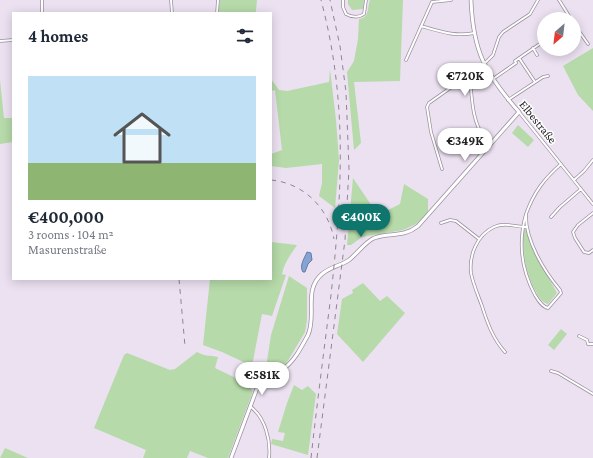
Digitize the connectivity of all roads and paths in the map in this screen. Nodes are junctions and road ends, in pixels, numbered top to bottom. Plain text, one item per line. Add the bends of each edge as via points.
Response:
1 (42, 0) edge
2 (170, 0) edge
3 (218, 0) edge
4 (343, 0) edge
5 (366, 0) edge
6 (451, 0) edge
7 (471, 0) edge
8 (538, 0) edge
9 (559, 0) edge
10 (42, 12) edge
11 (172, 12) edge
12 (217, 12) edge
13 (567, 12) edge
14 (421, 26) junction
15 (474, 33) junction
16 (581, 34) edge
17 (12, 40) edge
18 (0, 41) edge
19 (588, 44) dead end
20 (537, 46) edge
21 (534, 48) junction
22 (537, 54) dead end
23 (518, 58) junction
24 (406, 60) dead end
25 (485, 65) junction
26 (548, 76) dead end
27 (470, 79) junction
28 (493, 79) junction
29 (535, 82) junction
30 (508, 100) junction
31 (519, 112) junction
32 (484, 136) dead end
33 (593, 160) edge
34 (561, 164) junction
35 (442, 169) dead end
36 (574, 180) junction
37 (581, 189) junction
38 (593, 204) edge
39 (593, 212) edge
40 (526, 214) junction
41 (551, 217) dead end
42 (441, 224) dead end
43 (523, 226) junction
44 (527, 226) junction
45 (479, 239) junction
46 (593, 250) edge
47 (579, 336) dead end
48 (593, 344) edge
49 (505, 352) dead end
50 (551, 371) dead end
51 (593, 394) edge
52 (250, 406) junction
53 (231, 458) edge
54 (269, 458) edge

1 - 10 street
2 - 11 street
3 - 12 street
4 - 5 street via 346,14 359,16 364,14
6 - 14 street via 432,2
7 - 15 main road, Elbestraße
8 - 25 street via 530,14 502,32 493,55
9 - 13 street
14 - 15 street via 455,35
14 - 24 street
15 - 25 main road, Elbestraße
16 - 19 street
17 - 18 street
20 - 21 street
21 - 22 street
21 - 23 street
23 - 28 street via 515,60 516,63
23 - 29 street
25 - 27 street
25 - 28 main road, Elbestraße
26 - 29 street
27 - 32 street via 475,111
27 - 35 street via 463,79 427,107
28 - 30 main road, Elbestraße
29 - 30 street
30 - 31 main road, Elbestraße
31 - 34 street, Elbestraße
31 - 52 main road via 418,226 405,234 374,238 349,259 319,276 311,293 312,317 309,331 292,360 284,368 262,380
33 - 36 street
34 - 36 street, Elbestraße
34 - 40 street via 539,187
36 - 37 street, Elbestraße
37 - 38 street, Elbestraße
37 - 41 street
39 - 46 street via 573,232 584,252 589,253
40 - 43 street
40 - 44 street
42 - 45 street via 450,220 456,221
43 - 44 street
43 - 44 street via 522,248 526,275 537,299 548,308 561,293 541,262
43 - 45 street via 498,226 490,229
45 - 49 street via 471,261 472,278 493,334
47 - 48 street via 587,340 588,344
50 - 51 street
52 - 53 main road
52 - 54 street via 261,418 270,444

